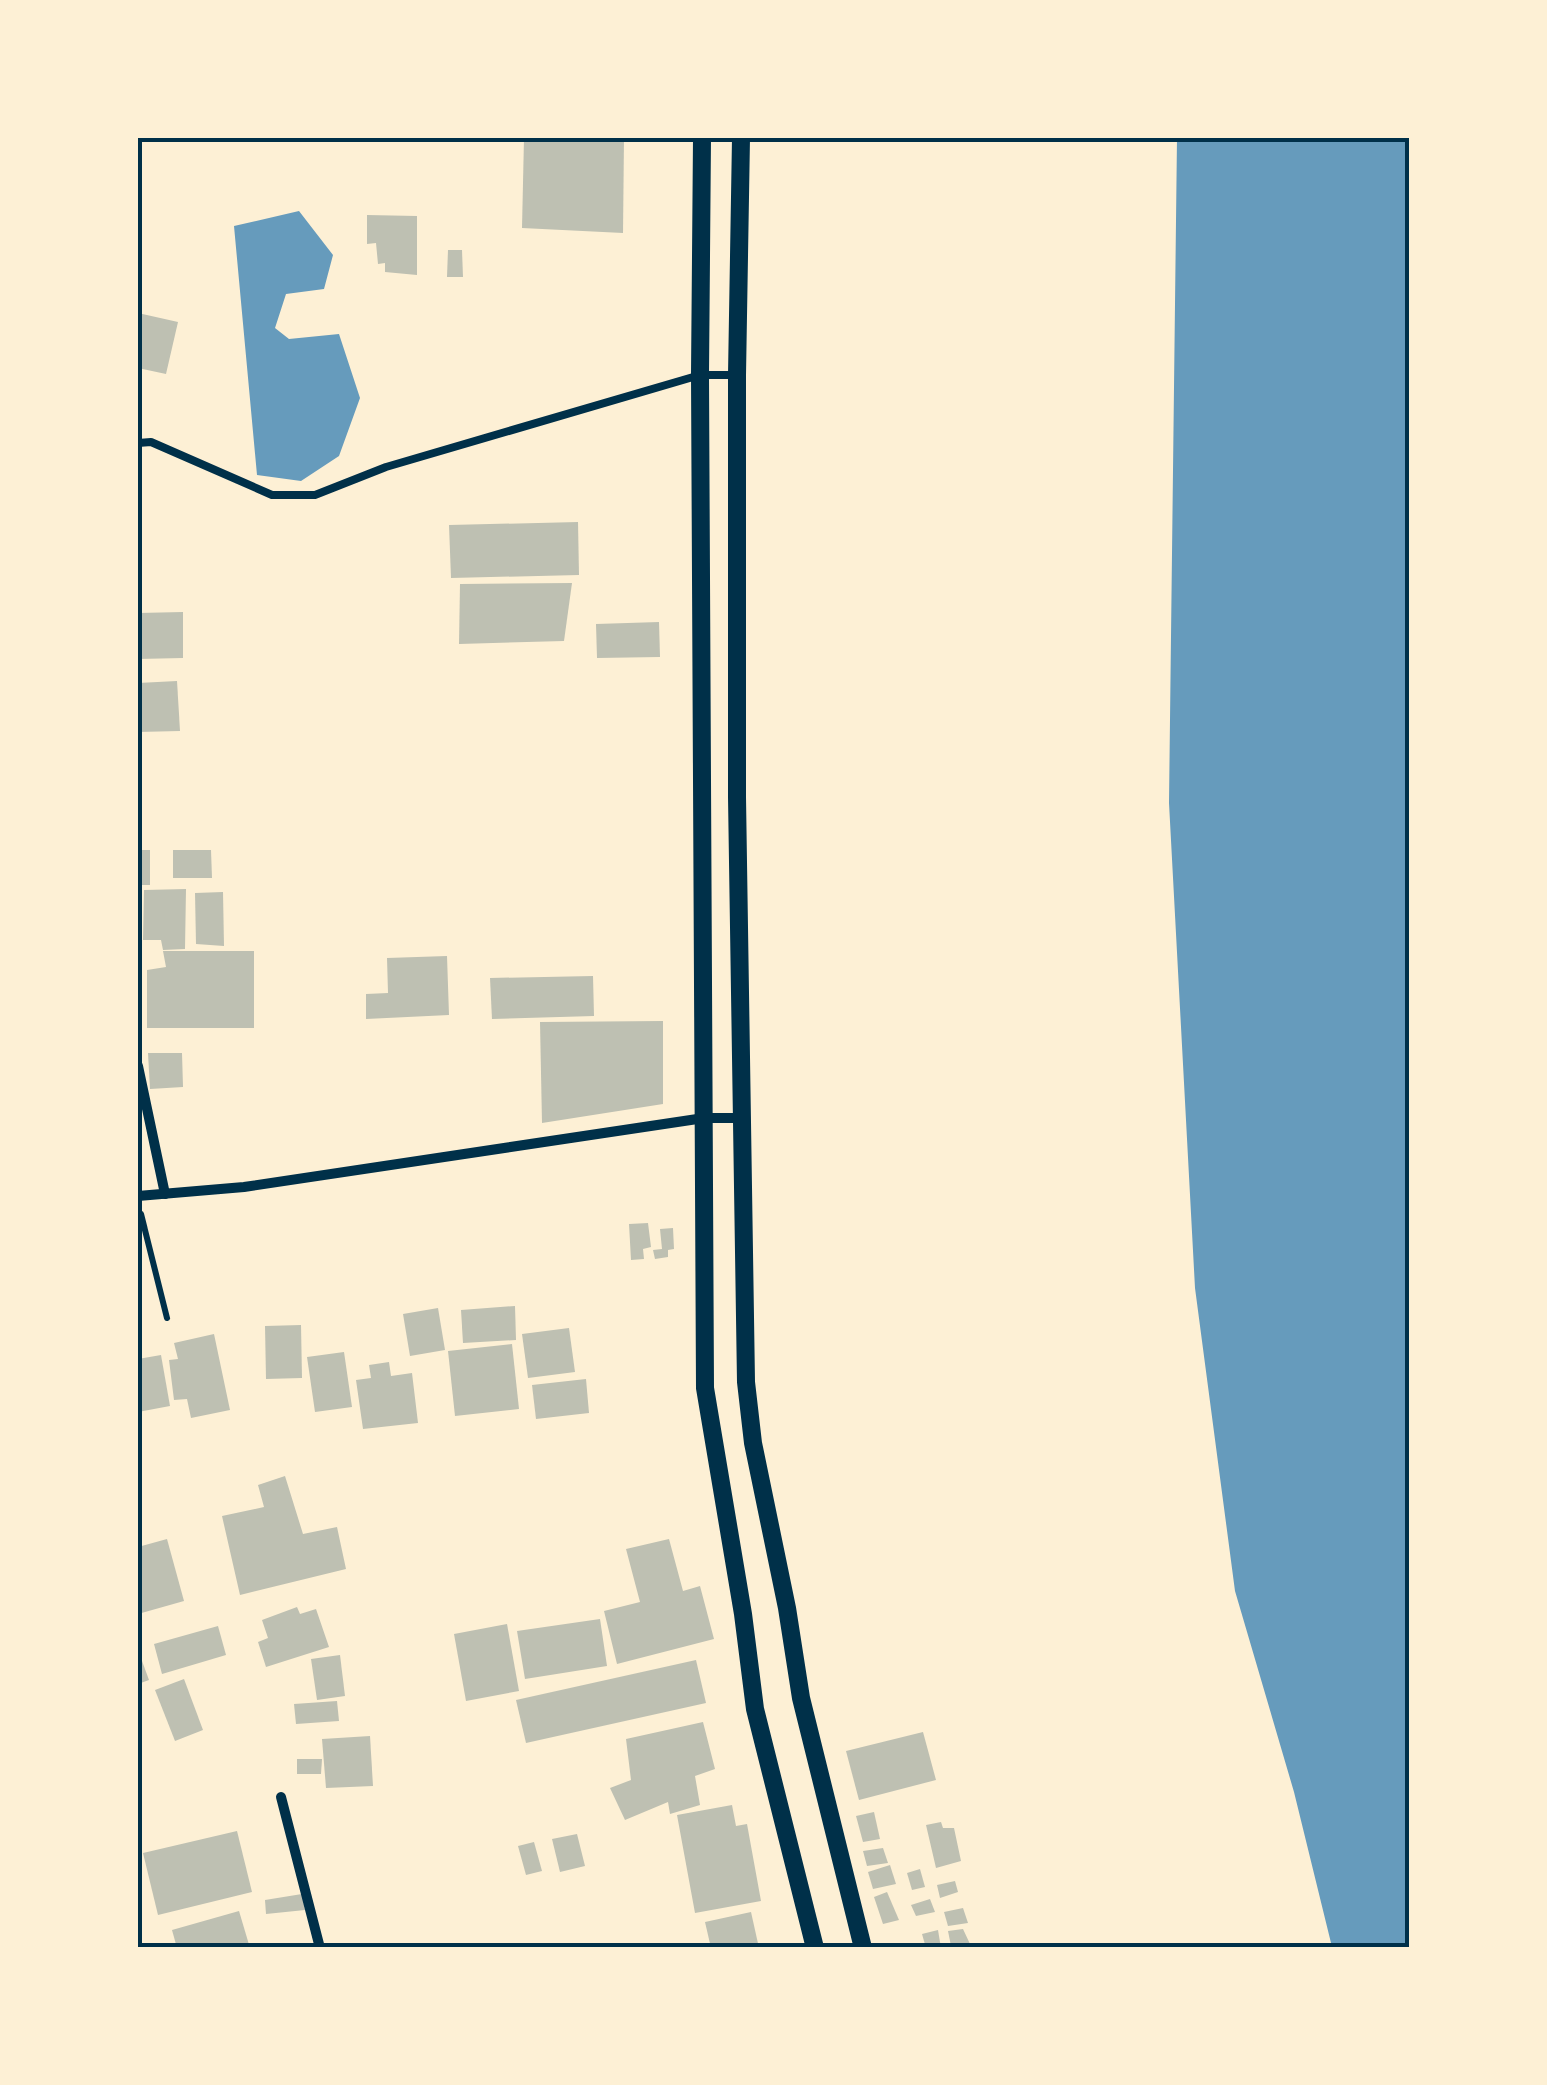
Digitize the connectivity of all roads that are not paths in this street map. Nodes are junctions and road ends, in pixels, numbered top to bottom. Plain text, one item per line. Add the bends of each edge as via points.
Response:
1 (702, 138) edge
2 (742, 138) edge
3 (700, 375) junction
4 (737, 375) junction
5 (138, 443) edge
6 (138, 1066) edge
7 (704, 1118) junction
8 (741, 1118) junction
9 (165, 1194) junction
10 (138, 1197) edge
11 (281, 1797) dead end
12 (320, 1948) edge
13 (815, 1948) edge
14 (864, 1948) edge

1 - 3 street
2 - 4 street
3 - 4 lane
3 - 5 lane via 386,467 315,495 272,495 151,442
3 - 7 street
4 - 8 street
6 - 9 street
7 - 8 street
7 - 9 street
7 - 13 street via 711,1428 755,1709
8 - 14 street via 753,1443 801,1698
9 - 10 street
11 - 12 street

